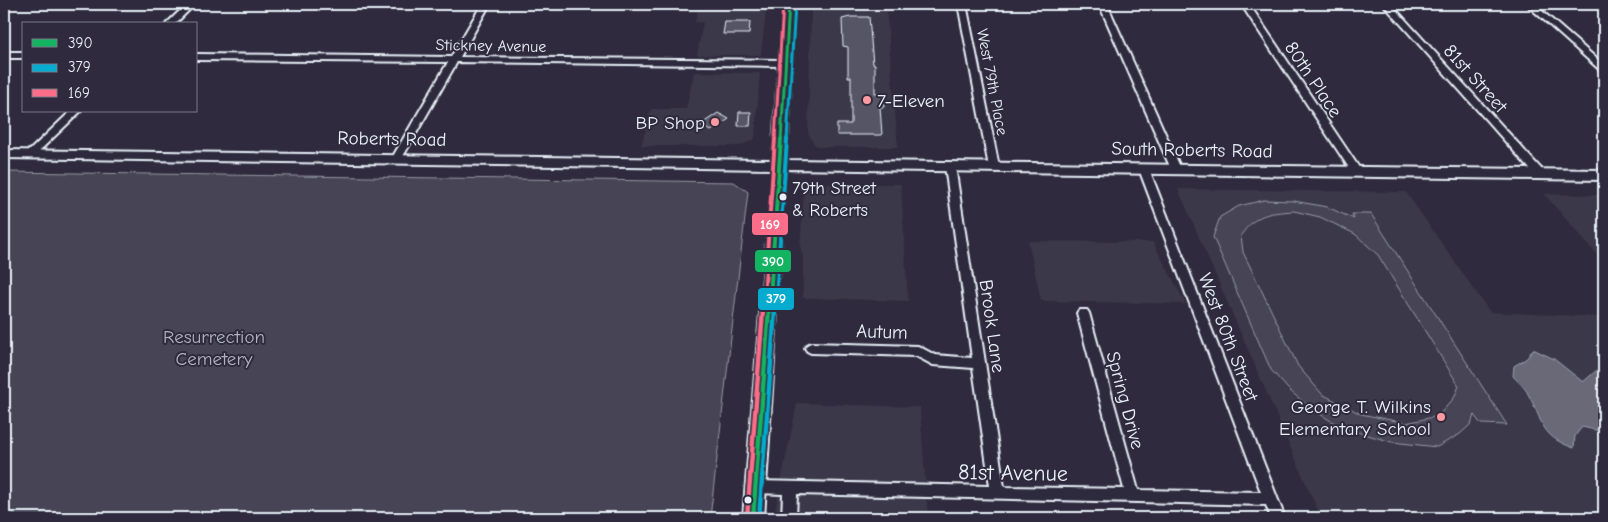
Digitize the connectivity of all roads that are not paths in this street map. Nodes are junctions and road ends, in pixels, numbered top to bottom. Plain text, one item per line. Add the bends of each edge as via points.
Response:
1 (191, 4) edge
2 (486, 4) edge
3 (789, 4) edge
4 (962, 4) edge
5 (1103, 4) edge
6 (1245, 4) edge
7 (1387, 4) edge
8 (1530, 4) edge
9 (172, 22) edge
10 (4, 55) edge
11 (22, 55) edge
12 (198, 57) edge
13 (454, 60) junction
14 (786, 63) junction
15 (1604, 69) edge
16 (76, 112) edge
17 (4, 154) edge
18 (31, 154) junction
19 (397, 158) junction
20 (779, 164) junction
21 (950, 166) junction
22 (994, 167) junction
23 (1144, 169) junction
24 (1176, 169) junction
25 (1357, 172) junction
26 (1540, 174) junction
27 (1604, 175) edge
28 (1083, 313) dead end
29 (811, 348) dead end
30 (979, 363) junction
31 (755, 486) junction
32 (790, 487) junction
33 (998, 492) junction
34 (1133, 496) junction
35 (1270, 499) junction
36 (752, 518) edge
37 (789, 518) edge
38 (1278, 518) edge

1 - 9 street
2 - 13 street
3 - 14 street
4 - 22 street, West 79th Place
5 - 24 street
6 - 25 street, 80th Place
7 - 26 street, 81st Street
8 - 15 street
10 - 11 street
12 - 13 street, Stickney Avenue
13 - 14 street, Stickney Avenue
13 - 19 street
14 - 20 street
16 - 18 street
17 - 18 street, Roberts Road
18 - 19 street, Roberts Road
19 - 20 street, Roberts Road
20 - 21 street, South Roberts Road
20 - 31 street
21 - 22 street, South Roberts Road
21 - 30 street, Brook Lane
22 - 23 street, South Roberts Road
23 - 24 street, South Roberts Road
23 - 35 street, West 80th Street
24 - 25 street, South Roberts Road
25 - 26 street, South Roberts Road
26 - 27 street, South Roberts Road
28 - 34 street, Spring Drive
29 - 30 street, Autum via 918,351 933,360
30 - 33 street, Brook Lane
31 - 32 street, 81st Avenue
31 - 36 street
32 - 33 street, 81st Avenue
32 - 37 street
33 - 34 street, 81st Avenue
34 - 35 street, 81st Avenue
35 - 38 street, West 80th Street

